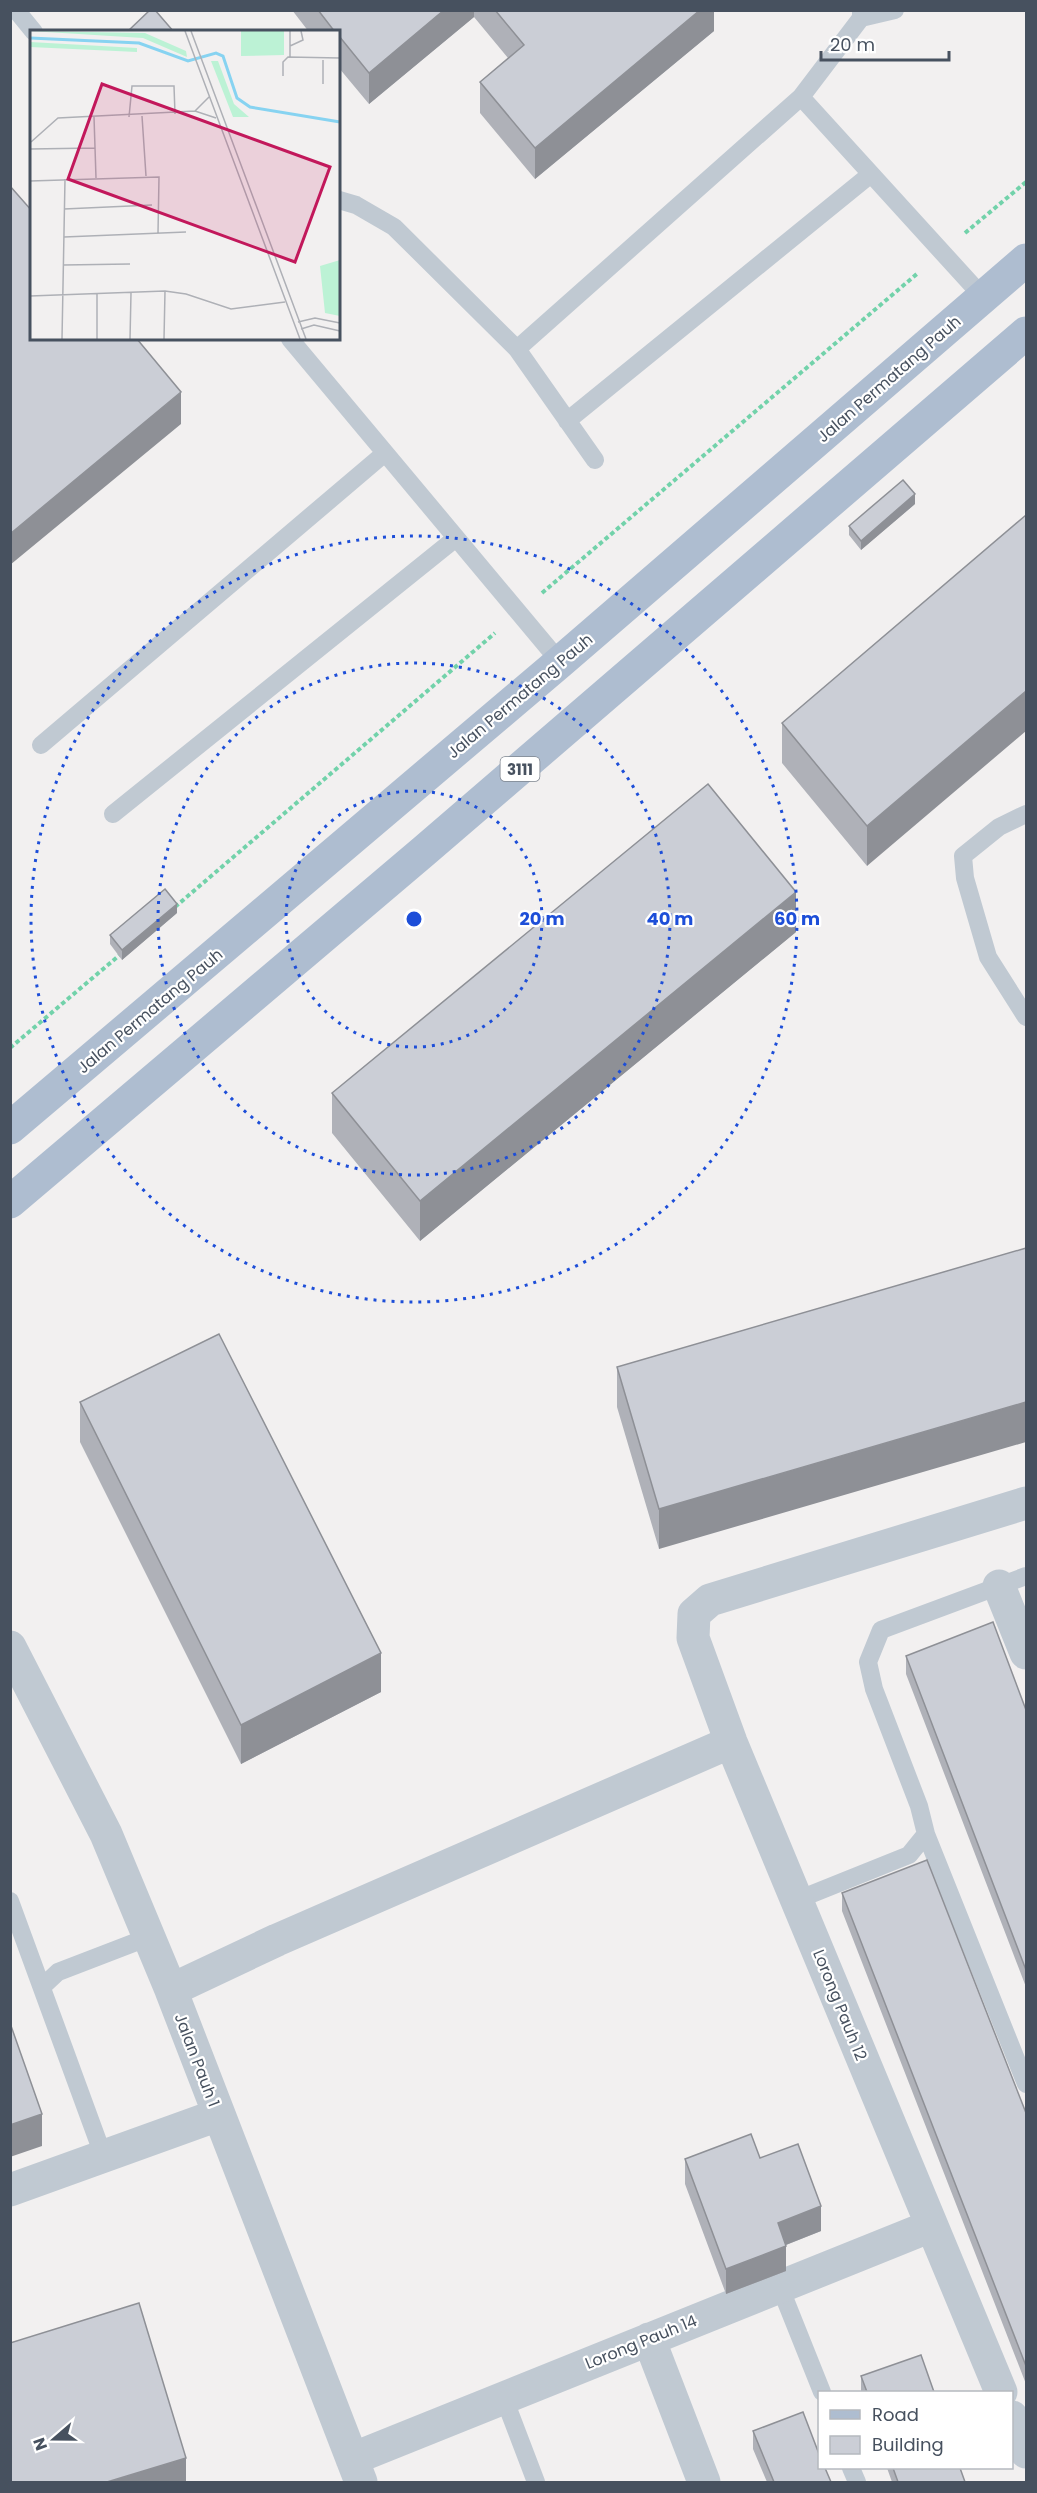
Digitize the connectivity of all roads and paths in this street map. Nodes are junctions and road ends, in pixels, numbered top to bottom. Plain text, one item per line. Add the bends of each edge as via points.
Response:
1 (16, 10) edge
2 (894, 10) edge
3 (861, 14) edge
4 (32, 30) edge
5 (801, 97) junction
6 (871, 174) junction
7 (340, 200) edge
8 (1026, 260) edge
9 (983, 297) junction
10 (1026, 333) edge
11 (291, 340) edge
12 (517, 350) junction
13 (567, 421) junction
14 (385, 453) junction
15 (595, 460) dead end
16 (456, 538) junction
17 (560, 662) junction
18 (41, 745) dead end
19 (113, 814) dead end
20 (1026, 814) edge
21 (1026, 1017) edge
22 (10, 1128) edge
23 (10, 1202) edge
24 (1026, 1503) edge
25 (1013, 1581) edge
26 (10, 1647) edge
27 (1026, 1653) edge
28 (20, 1689) edge
29 (731, 1742) junction
30 (926, 1834) junction
31 (797, 1900) junction
32 (10, 1901) edge
33 (149, 1937) junction
34 (42, 1987) junction
35 (171, 1990) junction
36 (1026, 2084) edge
37 (218, 2115) junction
38 (103, 2155) junction
39 (10, 2190) edge
40 (931, 2226) junction
41 (780, 2286) junction
42 (649, 2339) junction
43 (822, 2391) edge
44 (1001, 2391) edge
45 (504, 2398) junction
46 (1013, 2422) edge
47 (1026, 2452) edge
48 (357, 2471) edge
49 (536, 2482) edge
50 (704, 2482) edge

1 - 4 lane
2 - 3 lane
3 - 5 lane
5 - 6 lane
5 - 12 lane
6 - 9 lane
6 - 13 lane
7 - 12 lane via 394,227
8 - 9 main road, Jalan Permatang Pauh
9 - 17 main road, Jalan Permatang Pauh
10 - 23 main road, 3111
11 - 14 lane
12 - 13 lane
13 - 15 lane
14 - 16 lane
14 - 18 lane
16 - 17 lane
16 - 19 lane
17 - 22 main road, Jalan Permatang Pauh
20 - 21 lane via 999,827 963,856 965,878 988,957
24 - 29 street, Lorong Pauh 12 via 710,1600 694,1614 693,1638
25 - 27 street
25 - 30 lane via 882,1630 868,1662
26 - 28 street, Jalan Pauh 1
28 - 33 street, Jalan Pauh 1 via 106,1834
29 - 31 street, Lorong Pauh 12
29 - 35 street
30 - 31 lane via 909,1855
30 - 36 lane
31 - 40 street, Lorong Pauh 12
32 - 34 lane
33 - 34 lane via 58,1972
33 - 35 street, Jalan Pauh 1
34 - 38 lane
35 - 37 street, Jalan Pauh 1
37 - 38 street
37 - 48 street, Jalan Pauh 1
38 - 39 street
40 - 41 street, Lorong Pauh 14
40 - 44 street, Lorong Pauh 12
41 - 42 street, Lorong Pauh 14
41 - 43 lane
42 - 45 street, Lorong Pauh 14
42 - 50 street
45 - 48 street, Lorong Pauh 14
45 - 49 lane
46 - 47 street

